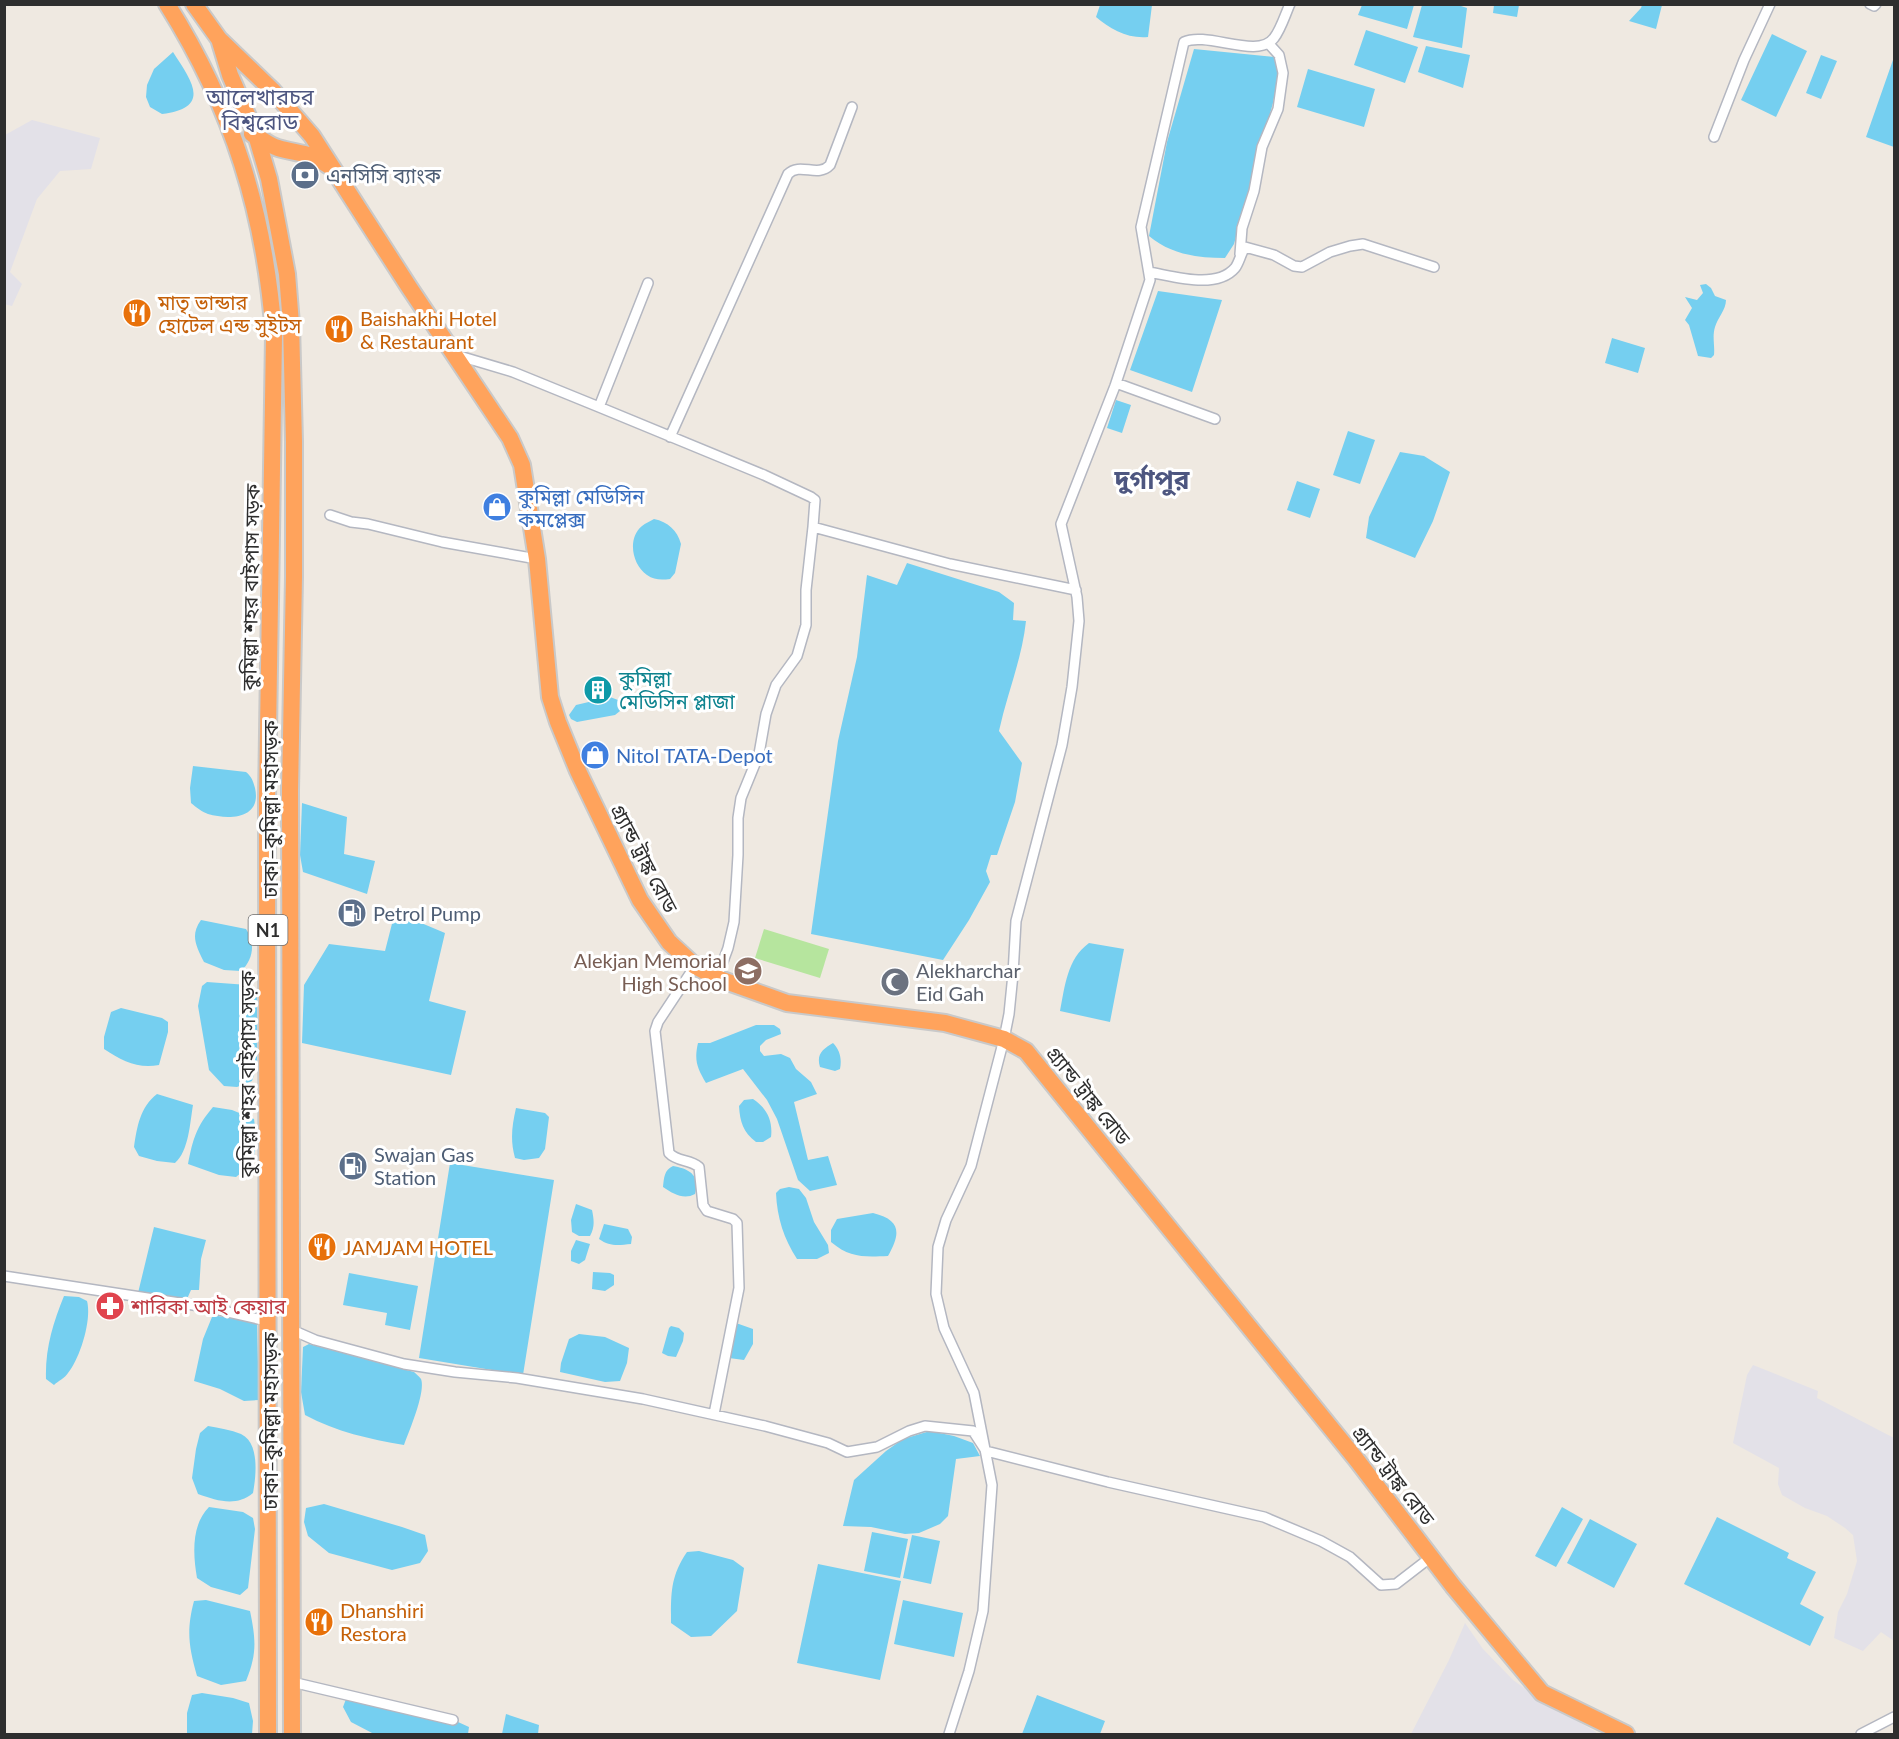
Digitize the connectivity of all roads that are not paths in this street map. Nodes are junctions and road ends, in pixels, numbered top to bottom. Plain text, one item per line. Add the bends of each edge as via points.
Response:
1 (167, 4) edge
2 (194, 4) edge
3 (1290, 4) edge
4 (1770, 4) edge
5 (1870, 4) edge
6 (1876, 4) edge
7 (219, 39) junction
8 (1269, 44) junction
9 (236, 90) junction
10 (218, 97) junction
11 (852, 107) dead end
12 (232, 130) junction
13 (256, 135) junction
14 (1714, 138) dead end
15 (310, 147) junction
16 (1240, 256) junction
17 (1434, 267) dead end
18 (1149, 272) junction
19 (648, 283) dead end
20 (454, 355) junction
21 (1116, 383) junction
22 (599, 407) junction
23 (1215, 419) dead end
24 (670, 437) junction
25 (330, 515) dead end
26 (813, 526) junction
27 (537, 559) junction
28 (1076, 590) junction
29 (695, 966) junction
30 (717, 978) junction
31 (1004, 1039) junction
32 (4, 1276) edge
33 (267, 1321) junction
34 (292, 1330) junction
35 (714, 1414) junction
36 (986, 1451) junction
37 (1431, 1557) junction
38 (292, 1682) junction
39 (1894, 1717) edge
40 (453, 1720) dead end
41 (268, 1734) edge
42 (292, 1734) edge
43 (949, 1734) edge
44 (1626, 1734) edge
45 (1861, 1734) edge

1 - 10 highway, N1
2 - 7 highway, গ্র্যান্ড ট্রাঙ্ক রোড
3 - 8 street
4 - 14 street
5 - 6 street
7 - 9 highway, ঢাকা–কুমিল্লা মহাসড়ক
7 - 15 highway, গ্র্যান্ড ট্রাঙ্ক রোড via 273,91
8 - 16 street via 1279,55 1283,73 1278,109 1262,147 1242,228
8 - 18 street via 1202,39 1184,42 1141,227
9 - 10 highway
9 - 13 highway, ঢাকা–কুমিল্লা মহাসড়ক
10 - 12 highway, N1
11 - 24 street via 830,165 820,171 792,169 788,174
12 - 13 highway, গ্র্যান্ড ট্রাঙ্ক রোড
12 - 33 highway, কুমিল্লা শহর বাইপাস সড়ক / N1 via 260,233 271,288 274,336 267,800
13 - 15 highway, গ্র্যান্ড ট্রাঙ্ক রোড via 280,149
13 - 34 highway, ঢাকা–কুমিল্লা মহাসড়ক / N1 via 276,213 292,332
15 - 20 highway, গ্র্যান্ড ট্রাঙ্ক রোড via 335,170
16 - 17 street via 1245,247 1302,267 1330,252 1363,244
16 - 18 street via 1235,268 1218,278 1202,281
18 - 21 street via 1150,280
19 - 22 street
20 - 22 street via 513,372
20 - 27 highway, গ্র্যান্ড ট্রাঙ্ক রোড via 497,416 522,465
21 - 23 street
21 - 28 street via 1061,524
22 - 24 street
24 - 26 street via 811,497 816,505
25 - 27 street via 442,542
26 - 28 street via 950,564
26 - 30 street via 806,625 798,656 776,685 759,754 741,798 734,922
27 - 29 highway, গ্র্যান্ড ট্রাঙ্ক রোড via 550,697 558,722 640,900 669,942
28 - 31 street via 1079,621 1072,687 1062,745 1016,921
29 - 30 highway, গ্র্যান্ড ট্রাঙ্ক রোড
29 - 35 street via 655,1031 669,1154 699,1167 707,1211 737,1223 739,1288
30 - 31 highway, গ্র্যান্ড ট্রাঙ্ক রোড via 787,1003 945,1023
31 - 36 street via 971,1166 938,1247 936,1283 944,1328 974,1393
31 - 37 highway, গ্র্যান্ড ট্রাঙ্ক রোড via 1026,1051 1043,1070
32 - 33 street via 206,1307
33 - 41 highway, কুমিল্লা শহর বাইপাস সড়ক / N1
34 - 35 street via 404,1364 594,1389
34 - 38 highway, ঢাকা–কুমিল্লা মহাসড়ক / N1
35 - 36 street via 828,1443 847,1452 877,1447 925,1426 973,1431
36 - 37 street via 1264,1517 1350,1557 1381,1585 1396,1584
36 - 43 street via 992,1485 983,1611
37 - 44 highway, গ্র্যান্ড ট্রাঙ্ক রোড via 1542,1693
38 - 40 street
38 - 42 highway, ঢাকা–কুমিল্লা মহাসড়ক / N1
39 - 45 street

